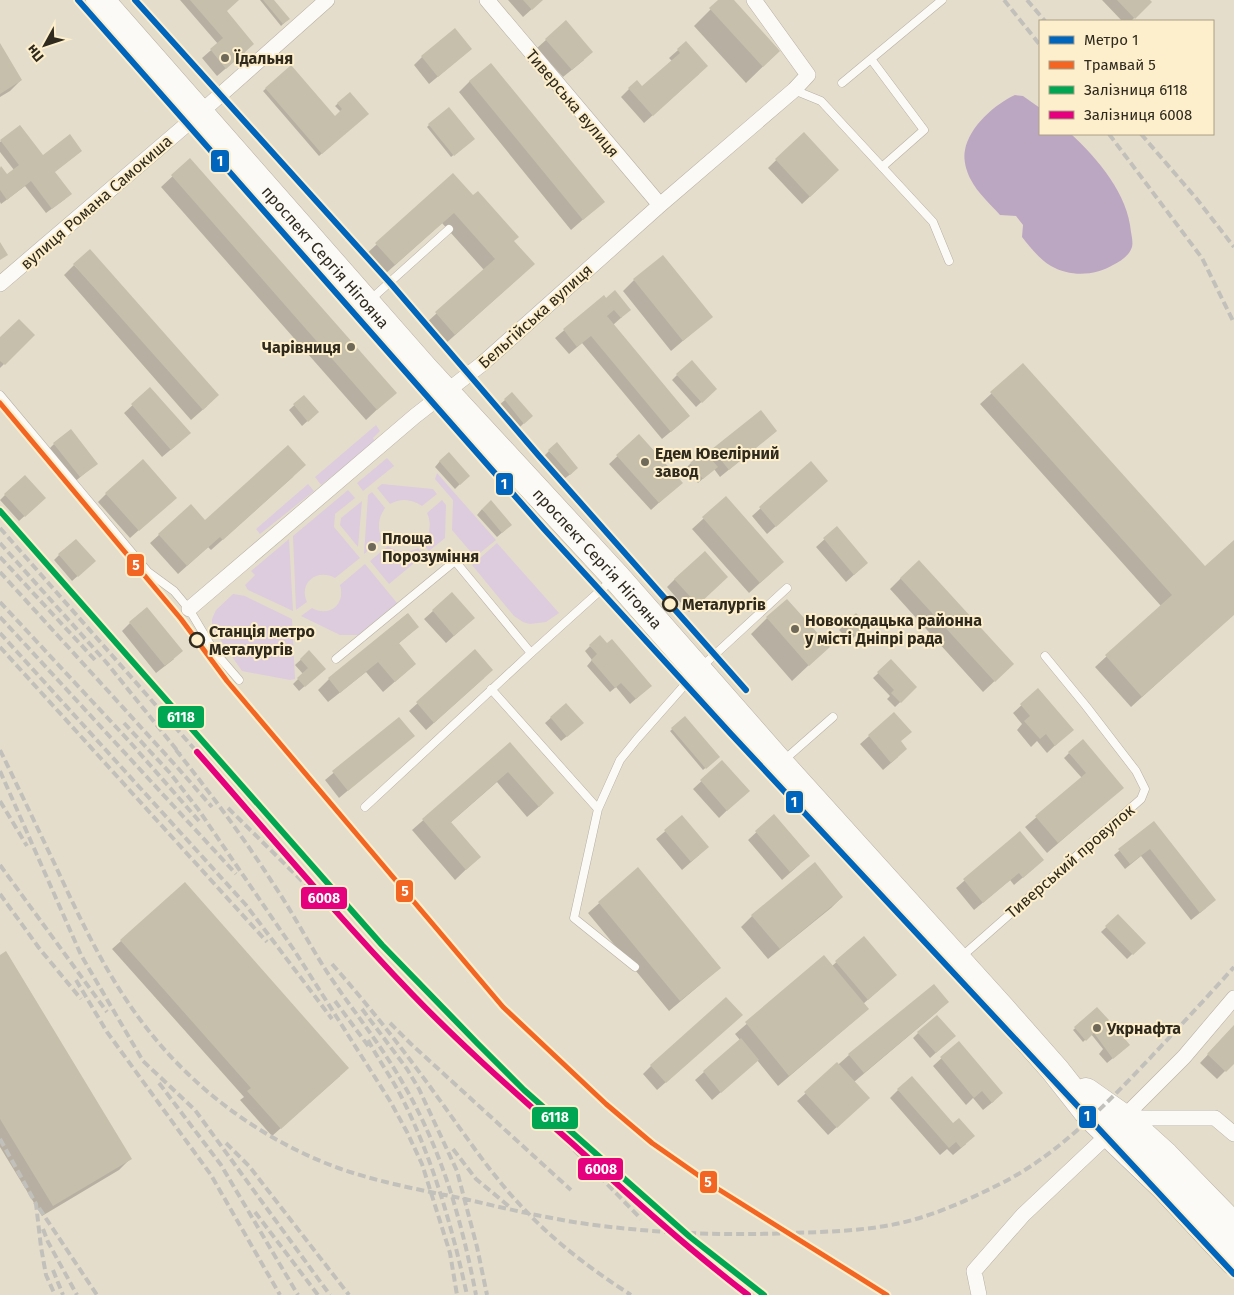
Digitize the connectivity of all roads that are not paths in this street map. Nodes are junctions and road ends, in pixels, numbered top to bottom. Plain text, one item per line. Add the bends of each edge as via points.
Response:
1 (100, 0) edge
2 (327, 0) edge
3 (487, 0) edge
4 (754, 0) edge
5 (942, 0) edge
6 (872, 59) junction
7 (842, 82) dead end
8 (794, 90) junction
9 (200, 113) junction
10 (882, 167) junction
11 (660, 205) junction
12 (449, 229) dead end
13 (949, 261) dead end
14 (0, 284) edge
15 (366, 303) junction
16 (446, 392) junction
17 (0, 395) edge
18 (616, 577) junction
19 (787, 588) dead end
20 (189, 609) junction
21 (531, 652) junction
22 (1045, 656) dead end
23 (336, 659) dead end
24 (697, 671) junction
25 (239, 680) dead end
26 (491, 690) junction
27 (833, 717) dead end
28 (780, 764) junction
29 (366, 807) dead end
30 (598, 809) junction
31 (956, 961) junction
32 (636, 967) dead end
33 (1234, 998) edge
34 (1116, 1125) junction
35 (1234, 1134) edge
36 (1234, 1227) edge
37 (1234, 1261) edge
38 (978, 1295) edge

1 - 9 highway, проспект Сергія Нігояна
2 - 9 street, вулиця Романа Самокиша
3 - 11 street, Тиверська вулиця
4 - 8 street, Бельгійська вулиця via 808,75
5 - 6 lane
6 - 7 lane
6 - 10 lane via 924,130
8 - 10 lane via 820,100
8 - 11 street, Бельгійська вулиця
9 - 14 street, вулиця Романа Самокиша
9 - 15 highway, проспект Сергія Нігояна
10 - 13 lane via 933,222
11 - 16 street, Бельгійська вулиця via 482,364
12 - 15 lane
15 - 16 highway, проспект Сергія Нігояна
16 - 18 highway, проспект Сергія Нігояна
16 - 20 street, Бельгійська вулиця
17 - 20 lane via 148,572 174,591
18 - 21 lane
18 - 24 highway, проспект Сергія Нігояна
19 - 24 lane
20 - 25 lane via 214,651
21 - 23 lane via 455,561
21 - 26 lane
22 - 31 lane, Тиверський провулок via 1136,771 1145,789 1141,799
24 - 28 highway, проспект Сергія Нігояна
24 - 30 lane via 620,760
26 - 29 lane
26 - 30 lane
27 - 28 lane
28 - 31 highway, проспект Сергія Нігояна
30 - 32 lane via 574,918
31 - 34 highway, проспект Сергія Нігояна via 1054,1070
33 - 34 street via 1184,1057
34 - 35 street via 1216,1118
34 - 36 highway, проспект Сергія Нігояна via 1165,1156
34 - 37 highway, проспект Сергія Нігояна via 1164,1186
34 - 38 street via 1023,1215 974,1271

